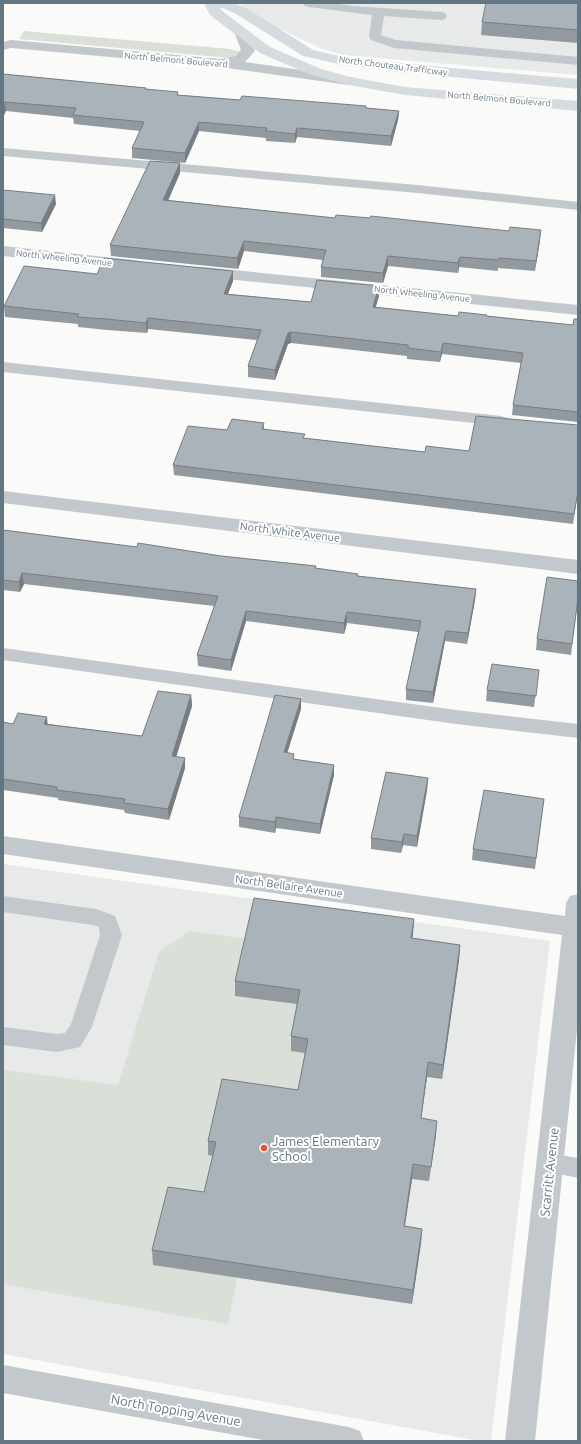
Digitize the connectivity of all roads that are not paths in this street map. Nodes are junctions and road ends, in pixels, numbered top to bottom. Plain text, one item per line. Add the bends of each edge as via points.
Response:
1 (211, 3) edge
2 (222, 3) edge
3 (309, 3) edge
4 (378, 12) junction
5 (440, 16) dead end
6 (242, 34) junction
7 (3, 46) edge
8 (3, 55) edge
9 (578, 60) edge
10 (218, 70) junction
11 (190, 74) dead end
12 (349, 81) junction
13 (578, 85) edge
14 (578, 96) edge
15 (578, 106) edge
16 (3, 152) edge
17 (578, 206) edge
18 (3, 251) edge
19 (153, 267) edge
20 (184, 270) edge
21 (578, 310) edge
22 (3, 367) edge
23 (517, 422) edge
24 (3, 497) edge
25 (578, 567) edge
26 (3, 654) edge
27 (578, 731) edge
28 (3, 846) edge
29 (3, 904) edge
30 (577, 923) edge
31 (3, 1036) edge
32 (550, 1163) junction
33 (578, 1168) edge
34 (3, 1379) edge
35 (349, 1441) edge
36 (520, 1441) edge

1 - 6 main road, North Chouteau Trafficway via 215,12
2 - 13 main road, North Chouteau Trafficway via 241,11 308,53 343,61 408,69
3 - 4 lane
4 - 5 lane
4 - 9 lane via 375,37 394,44
6 - 10 street via 248,51
6 - 12 main road, North Chouteau Trafficway via 276,56 316,72
7 - 10 street, North Belmont Boulevard via 11,44
8 - 11 street, North Belmont Boulevard
10 - 12 street, North Belmont Boulevard
12 - 14 main road, North Belmont Boulevard via 389,76
12 - 15 main road, North Belmont Boulevard via 405,91
16 - 17 lane via 430,190
18 - 19 street, North Wheeling Avenue
20 - 21 street, North Wheeling Avenue
22 - 23 lane
24 - 25 street, North White Avenue
26 - 27 lane via 456,717
28 - 30 street, North Bellaire Avenue
29 - 31 lane via 96,917 108,922 111,935 81,1027 72,1041 57,1043
30 - 32 street, Scarritt Avenue
32 - 33 lane
32 - 36 street, Scarritt Avenue
34 - 35 street, North Topping Avenue

